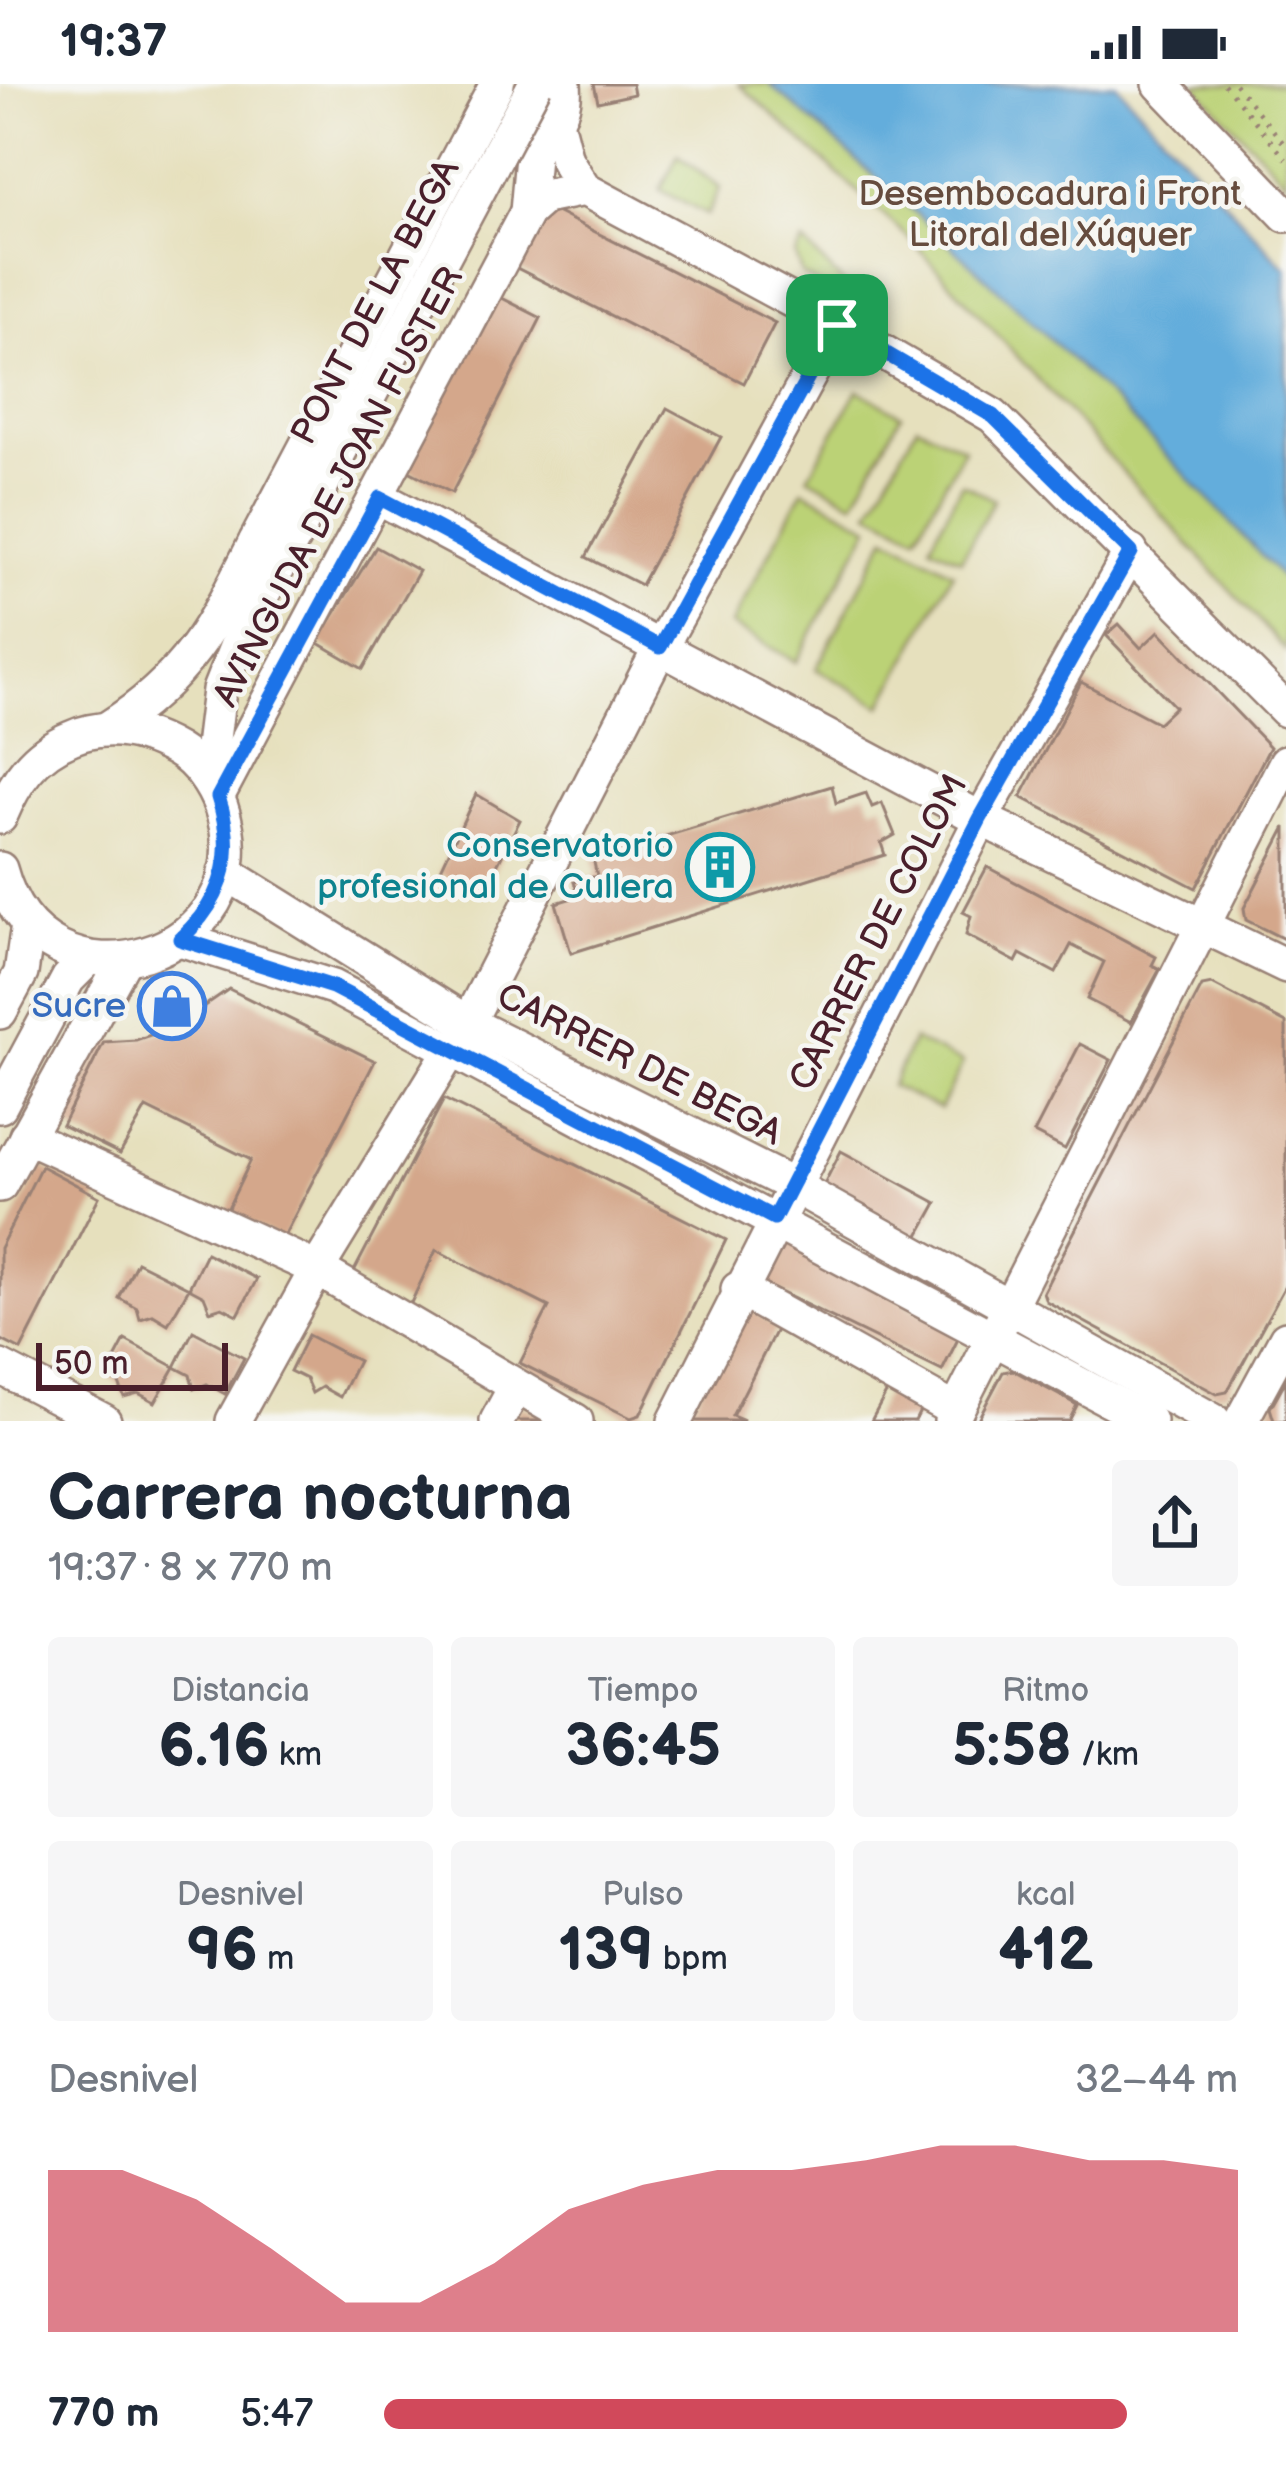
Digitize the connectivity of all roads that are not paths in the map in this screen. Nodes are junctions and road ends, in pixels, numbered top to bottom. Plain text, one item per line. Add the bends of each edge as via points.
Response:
1 (486, 84) edge
2 (497, 84) edge
3 (535, 84) edge
4 (564, 84) edge
5 (1160, 84) edge
6 (541, 136) junction
7 (584, 190) junction
8 (527, 212) junction
9 (1286, 215) edge
10 (837, 325) junction
11 (380, 498) junction
12 (270, 549) junction
13 (1131, 552) junction
14 (660, 647) junction
15 (1286, 710) edge
16 (108, 728) junction
17 (1286, 762) edge
18 (213, 788) junction
19 (0, 817) edge
20 (980, 819) junction
21 (0, 869) edge
22 (225, 872) junction
23 (1205, 924) junction
24 (28, 925) junction
25 (180, 939) junction
26 (88, 959) junction
27 (124, 961) junction
28 (1286, 966) edge
29 (0, 1012) edge
30 (460, 1036) junction
31 (0, 1106) edge
32 (26, 1136) junction
33 (792, 1185) junction
34 (0, 1186) edge
35 (774, 1218) junction
36 (316, 1269) junction
37 (739, 1289) junction
38 (1000, 1320) junction
39 (1286, 1338) edge
40 (0, 1367) edge
41 (515, 1388) junction
42 (1094, 1408) edge
43 (953, 1416) edge
44 (104, 1421) edge
45 (233, 1421) edge
46 (497, 1421) edge
47 (576, 1421) edge
48 (675, 1421) edge
49 (1149, 1421) edge
50 (1214, 1421) edge
51 (1240, 1421) edge

1 - 6 street via 496,124
2 - 12 street, PONT DE LA BEGA, bridge
3 - 12 street, PONT DE LA BEGA, bridge
4 - 6 street
5 - 9 street
6 - 7 street
6 - 8 street
7 - 8 street via 544,197
7 - 10 street
8 - 11 street, AVINGUDA DE JOAN FUSTER
10 - 13 street via 993,416
10 - 14 street
11 - 14 street
11 - 18 street, AVINGUDA DE JOAN FUSTER
12 - 16 street, AVINGUDA DE JOAN FUSTER via 184,669
12 - 18 street, AVINGUDA DE JOAN FUSTER via 219,689
13 - 15 street
13 - 20 street, CARRER DE COLOM
14 - 20 street
14 - 30 street
16 - 18 street via 182,752
16 - 19 street, AVINGUDA DE JOAN FUSTER via 39,756
17 - 23 street
18 - 22 street via 226,821
20 - 23 street
20 - 33 street, CARRER DE COLOM
21 - 24 street
22 - 25 street via 200,921
22 - 30 street, CARRER DE BEGA
23 - 28 street
23 - 38 street
24 - 26 street
24 - 29 street via 21,973
25 - 27 street
25 - 30 street, CARRER DE BEGA
26 - 27 street
26 - 31 street via 68,979
27 - 32 street
30 - 33 street, CARRER DE BEGA
30 - 35 street, CARRER DE BEGA
30 - 36 street
32 - 34 street
32 - 36 street
33 - 35 street, CARRER DE COLOM
33 - 38 street, CARRER DE BEGA
35 - 37 street, CARRER DE COLOM
35 - 38 street, CARRER DE BEGA
36 - 41 street
36 - 45 street
37 - 43 street
37 - 48 street, CARRER DE COLOM
38 - 42 street, CARRER DE BEGA
38 - 43 street
38 - 50 street, CARRER DE BEGA
39 - 51 street
40 - 44 street
41 - 46 street
41 - 47 street
42 - 49 street, CARRER DE BEGA

